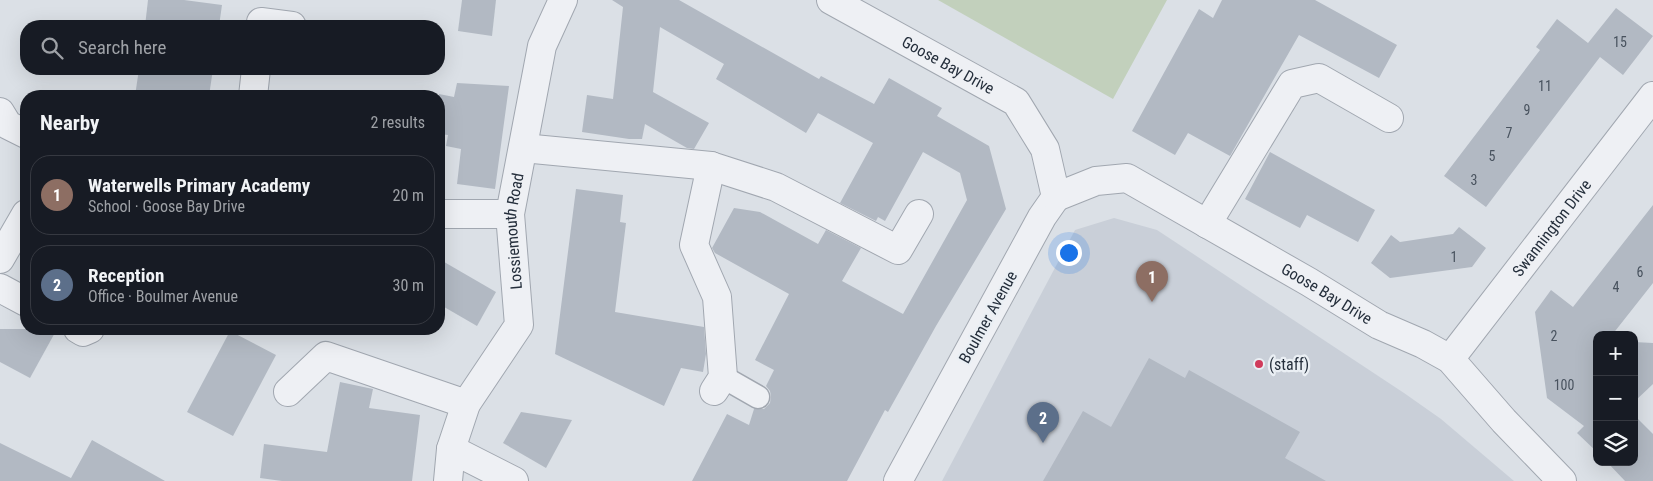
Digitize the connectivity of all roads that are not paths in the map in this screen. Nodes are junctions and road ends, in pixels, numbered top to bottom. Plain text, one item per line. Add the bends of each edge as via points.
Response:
1 (563, 0) edge
2 (831, 0) edge
3 (262, 16) edge
4 (274, 20) edge
5 (255, 75) edge
6 (254, 90) edge
7 (1653, 96) edge
8 (0, 112) edge
9 (1389, 118) dead end
10 (20, 131) edge
11 (523, 148) junction
12 (711, 166) junction
13 (1056, 197) junction
14 (445, 214) edge
15 (510, 214) junction
16 (919, 214) dead end
17 (20, 224) edge
18 (1207, 224) junction
19 (0, 259) edge
20 (0, 288) edge
21 (20, 299) edge
22 (1450, 359) junction
23 (718, 384) joint
24 (288, 392) dead end
25 (758, 397) dead end
26 (466, 404) junction
27 (451, 449) junction
28 (448, 481) edge
29 (514, 481) edge
30 (898, 481) edge
31 (1562, 481) edge

1 - 11 street, Lossiemouth Road via 542,46
2 - 13 street, Goose Bay Drive via 1016,102 1045,149
3 - 4 street
5 - 6 street
7 - 22 street, Swannington Drive
8 - 10 street via 8,125
9 - 18 street via 1318,78 1292,84
11 - 12 street
11 - 15 street, Lossiemouth Road
12 - 16 street via 776,187 898,250
12 - 23 street via 694,245 717,297
13 - 18 street, Goose Bay Drive via 1096,181 1127,178
13 - 30 street, Boulmer Avenue via 1042,217
14 - 15 street
15 - 26 street, Lossiemouth Road via 519,325
17 - 19 street
18 - 22 street, Goose Bay Drive via 1379,325
20 - 21 street
22 - 31 street, Goose Bay Drive
23 - 25 lane
24 - 26 street via 326,356
26 - 27 street, Lossiemouth Road
27 - 28 street, Lossiemouth Road
27 - 29 street

